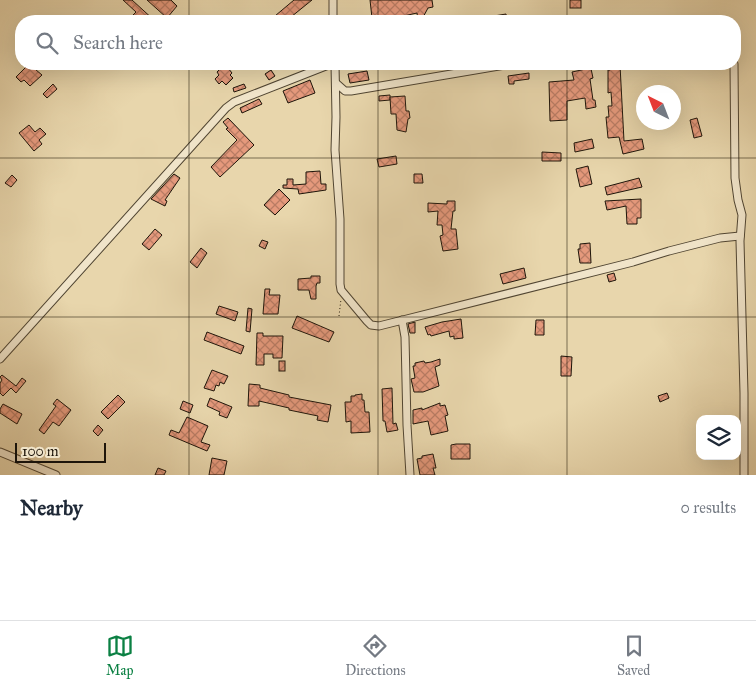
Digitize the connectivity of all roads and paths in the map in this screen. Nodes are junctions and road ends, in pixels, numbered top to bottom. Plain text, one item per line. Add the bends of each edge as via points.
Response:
1 (333, 0) edge
2 (333, 15) edge
3 (316, 70) edge
4 (335, 70) edge
5 (475, 70) edge
6 (734, 70) edge
7 (336, 83) junction
8 (740, 236) junction
9 (342, 290) junction
10 (339, 316) dead end
11 (402, 320) junction
12 (0, 360) edge
13 (0, 452) edge
14 (56, 475) edge
15 (410, 475) edge
16 (744, 475) edge

1 - 2 street
3 - 12 street via 226,108
4 - 7 street
5 - 7 street via 351,91
6 - 8 street via 735,178 742,215
7 - 9 street via 335,150
8 - 11 street via 668,250 633,262
8 - 16 street
9 - 10 path
9 - 11 street via 371,325
11 - 15 street via 405,328
13 - 14 street

